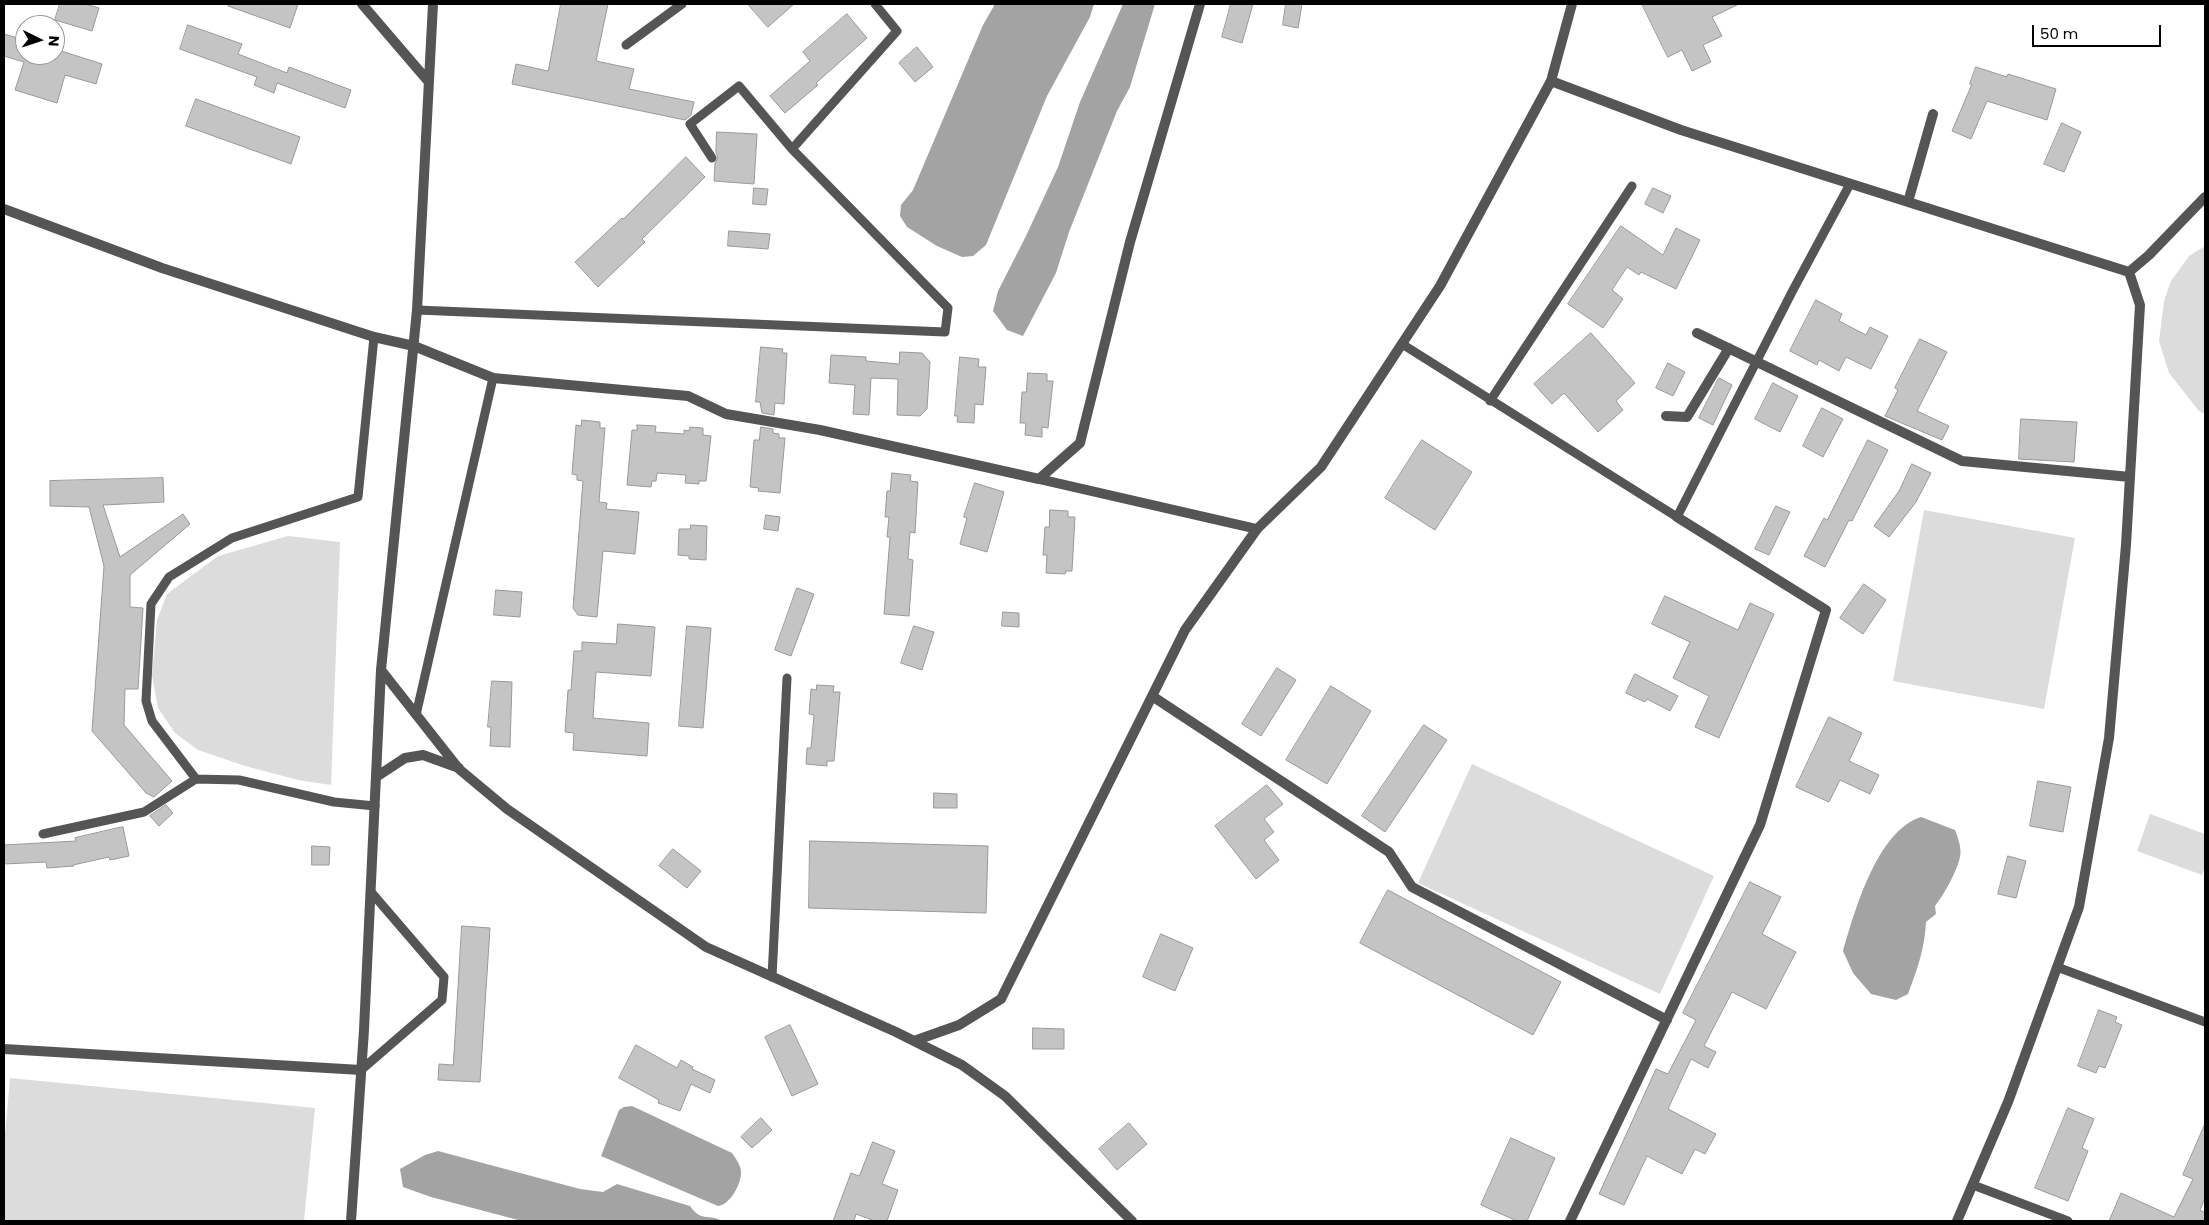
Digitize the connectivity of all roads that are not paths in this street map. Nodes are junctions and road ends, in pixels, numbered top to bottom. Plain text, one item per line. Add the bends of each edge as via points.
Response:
1 (362, 4) edge
2 (433, 4) edge
3 (682, 4) edge
4 (875, 4) edge
5 (1200, 4) edge
6 (1572, 4) edge
7 (626, 45) dead end
8 (428, 81) junction
9 (1550, 81) junction
10 (1933, 114) dead end
11 (792, 149) junction
12 (712, 158) dead end
13 (1850, 184) junction
14 (1632, 186) dead end
15 (2205, 197) edge
16 (1908, 202) junction
17 (4, 209) edge
18 (2129, 272) junction
19 (417, 310) junction
20 (1698, 333) dead end
21 (374, 337) junction
22 (1402, 344) junction
23 (414, 346) junction
24 (1729, 348) junction
25 (493, 378) junction
26 (1490, 401) junction
27 (1666, 416) dead end
28 (2130, 477) junction
29 (1039, 479) junction
30 (1677, 518) junction
31 (1257, 529) junction
32 (381, 670) junction
33 (787, 678) dead end
34 (1152, 696) junction
35 (416, 715) junction
36 (460, 769) junction
37 (376, 777) junction
38 (196, 779) junction
39 (375, 806) junction
40 (43, 834) dead end
41 (371, 892) junction
42 (2058, 967) junction
43 (772, 977) junction
44 (1667, 1020) junction
45 (2205, 1022) edge
46 (914, 1041) junction
47 (4, 1049) edge
48 (362, 1070) junction
49 (1973, 1185) junction
50 (351, 1221) edge
51 (1132, 1221) edge
52 (1570, 1221) edge
53 (1957, 1221) edge
54 (2068, 1221) edge

1 - 8 street
2 - 8 street
3 - 7 lane
4 - 11 lane via 897,31
5 - 29 street via 1130,242 1080,443
6 - 9 street
8 - 19 street
9 - 13 street via 1681,130
9 - 22 street via 1440,286
10 - 16 street
11 - 12 lane via 739,86 690,124
11 - 19 lane via 948,308 945,332
13 - 16 street
13 - 30 lane
14 - 26 lane
15 - 18 street
16 - 18 street
17 - 21 street via 162,268
18 - 28 street via 2140,305
19 - 23 street
20 - 24 street
21 - 23 street
21 - 38 lane via 358,497 232,538 169,577 151,604 146,701 152,721
22 - 26 lane
22 - 31 street via 1321,467
23 - 25 street
23 - 32 street
24 - 27 street via 1687,417
24 - 28 street via 1962,461
25 - 29 street via 688,396 726,414 820,430
25 - 35 lane
26 - 30 lane
28 - 42 street via 2109,738 2079,907
29 - 31 street
30 - 44 street via 1826,610 1760,825
31 - 34 street via 1184,630
32 - 35 street
32 - 37 street
33 - 43 lane
34 - 44 street via 1389,852 1412,887
34 - 46 street via 1001,999 960,1025
35 - 36 street
36 - 37 street via 423,755 405,758
36 - 43 street via 507,809 706,947
37 - 39 street
38 - 39 lane via 239,780 334,802
38 - 40 lane via 144,812
39 - 41 street
41 - 48 street
41 - 48 lane via 444,977 442,1000
42 - 45 lane
42 - 49 street
43 - 46 street
44 - 52 street
46 - 51 street via 962,1065 1006,1096
47 - 48 street
48 - 50 street
49 - 53 street
49 - 54 lane

